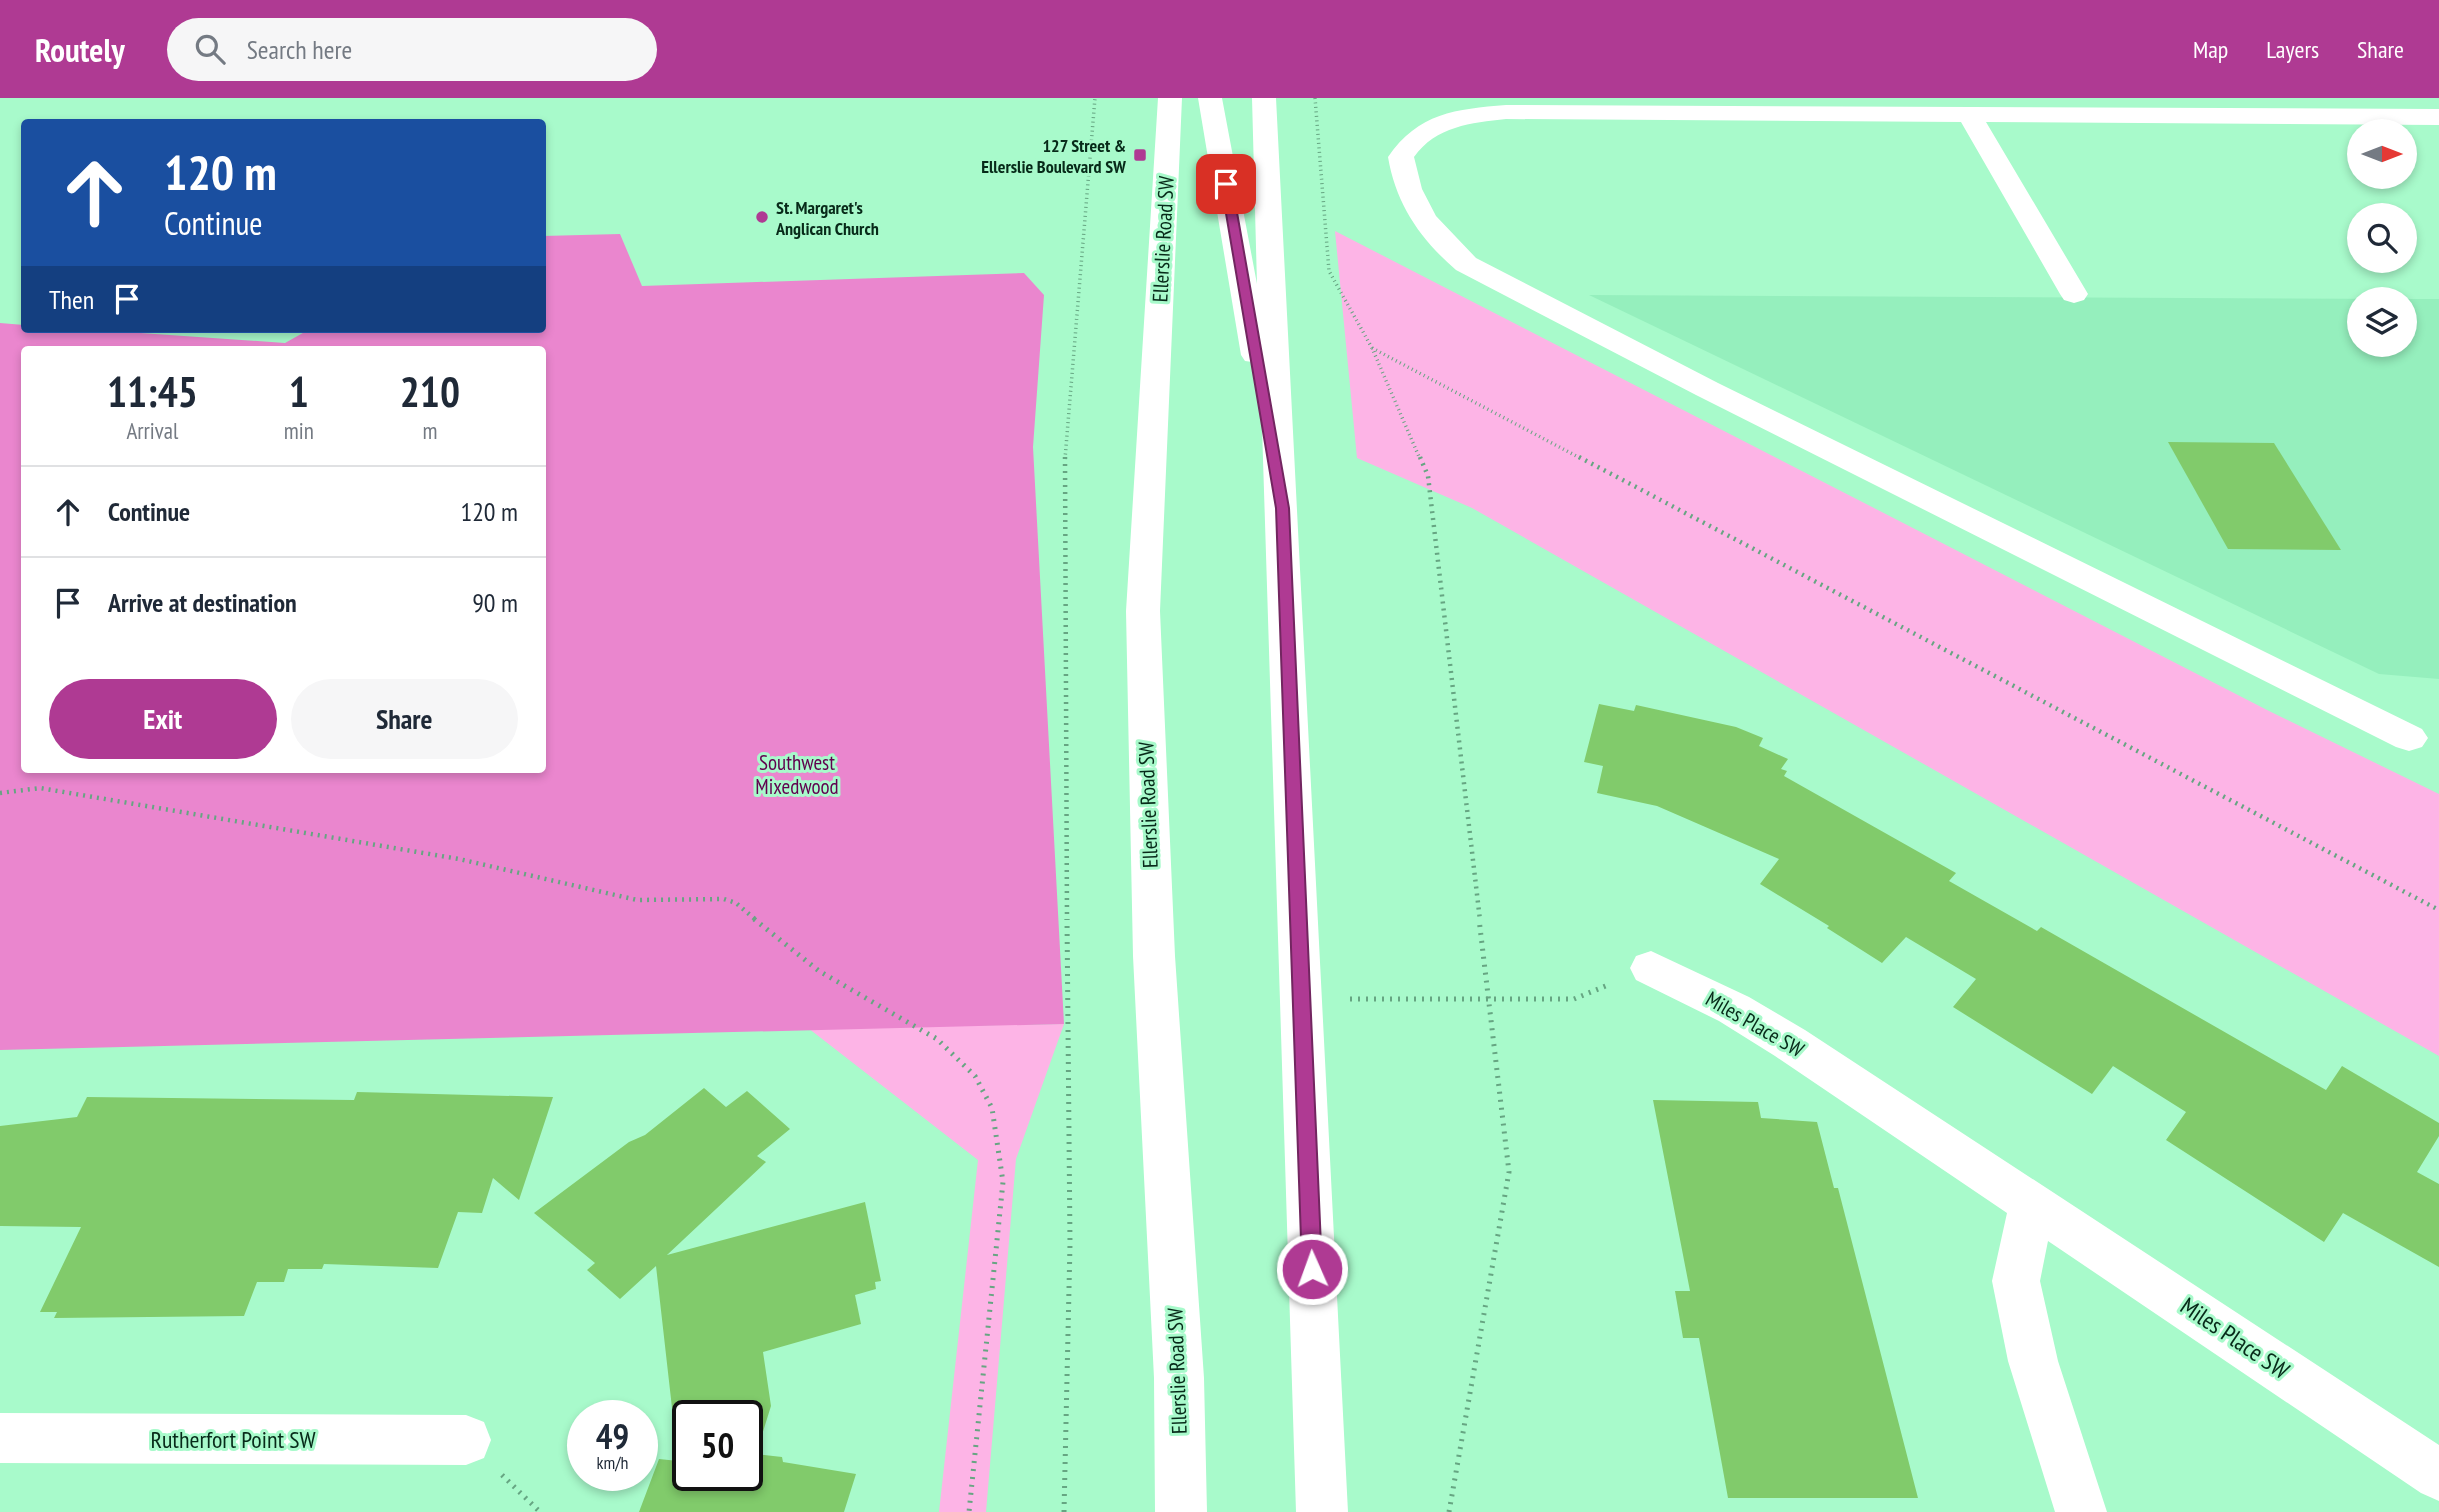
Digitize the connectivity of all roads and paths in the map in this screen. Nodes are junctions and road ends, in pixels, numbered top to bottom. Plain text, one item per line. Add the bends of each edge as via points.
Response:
1 (1095, 98) edge
2 (1170, 98) edge
3 (1210, 98) edge
4 (1265, 98) edge
5 (1315, 98) edge
6 (1968, 113) junction
7 (2439, 117) edge
8 (2074, 294) dead end
9 (1372, 348) junction
10 (1283, 508) junction
11 (2409, 738) dead end
12 (0, 793) edge
13 (2439, 910) edge
14 (1651, 968) joint
15 (1302, 999) junction
16 (1491, 1000) junction
17 (2032, 1202) junction
18 (0, 1438) edge
19 (466, 1440) dead end
20 (2439, 1475) edge
21 (969, 1512) edge
22 (1065, 1512) edge
23 (1181, 1512) edge
24 (1322, 1512) edge
25 (1449, 1512) edge
26 (2081, 1512) edge

1 - 22 path via 1063,483 1070,1230
2 - 23 main road, Ellerslie Road SW via 1143,611 1154,956 1179,1378
3 - 10 main road
4 - 10 main road
5 - 9 path via 1329,271
6 - 7 main road
6 - 8 main road
6 - 11 main road via 1506,112 1453,118 1435,125 1410,141 1401,157 1409,195 1444,247 1466,264
9 - 13 path
9 - 16 path via 1428,476
10 - 15 main road
12 - 21 path via 40,788 459,859 638,900 736,903 805,962 943,1045 976,1076 988,1098 998,1133 1003,1182
14 - 16 path via 1574,999
14 - 17 main road, Miles Place SW via 1790,1043
15 - 16 path
15 - 24 main road
16 - 25 path via 1509,1172
17 - 20 main road, Miles Place SW
17 - 26 main road via 2016,1281 2033,1361
18 - 19 main road, Rutherfort Point SW

